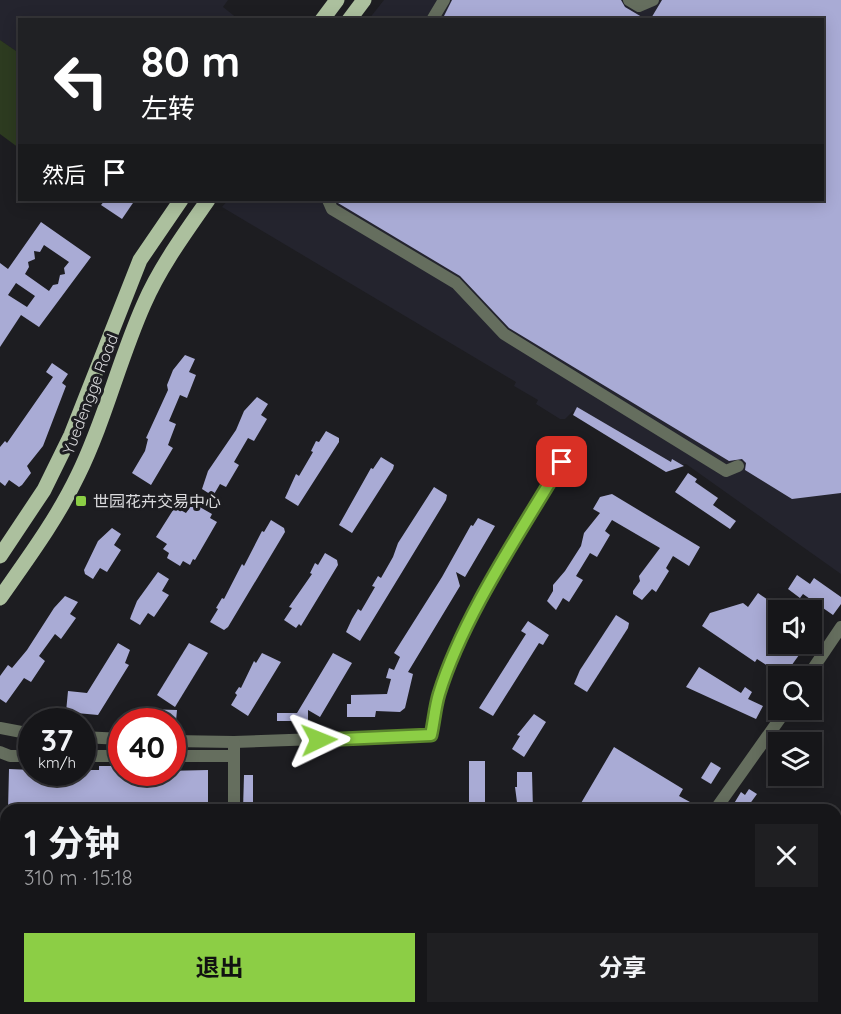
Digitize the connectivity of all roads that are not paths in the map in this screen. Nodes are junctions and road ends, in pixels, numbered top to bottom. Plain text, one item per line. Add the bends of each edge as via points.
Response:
1 (338, 0) edge
2 (364, 0) edge
3 (444, 0) edge
4 (629, 0) edge
5 (653, 0) edge
6 (324, 18) edge
7 (350, 18) edge
8 (433, 18) edge
9 (180, 201) edge
10 (207, 201) edge
11 (328, 201) edge
12 (562, 462) dead end
13 (738, 466) dead end
14 (0, 556) edge
15 (0, 598) edge
16 (841, 627) edge
17 (815, 666) edge
18 (779, 720) edge
19 (0, 728) edge
20 (18, 731) edge
21 (186, 741) edge
22 (234, 742) junction
23 (0, 752) edge
24 (18, 756) edge
25 (186, 756) edge
26 (234, 756) junction
27 (234, 804) edge
28 (719, 804) edge

1 - 6 main road
2 - 7 main road
3 - 8 street
4 - 5 street via 639,6
9 - 14 main road, Yuedengge Road via 140,260 71,435 44,490
10 - 15 main road, Yuedengge Road via 167,260 143,306 93,443 65,501
11 - 13 street via 332,209 456,283 504,334 726,471
12 - 22 street via 494,576 460,644 439,695 431,735
16 - 17 street
18 - 28 street
19 - 20 street
21 - 22 street
22 - 26 street
23 - 24 street
25 - 26 street
26 - 27 street

